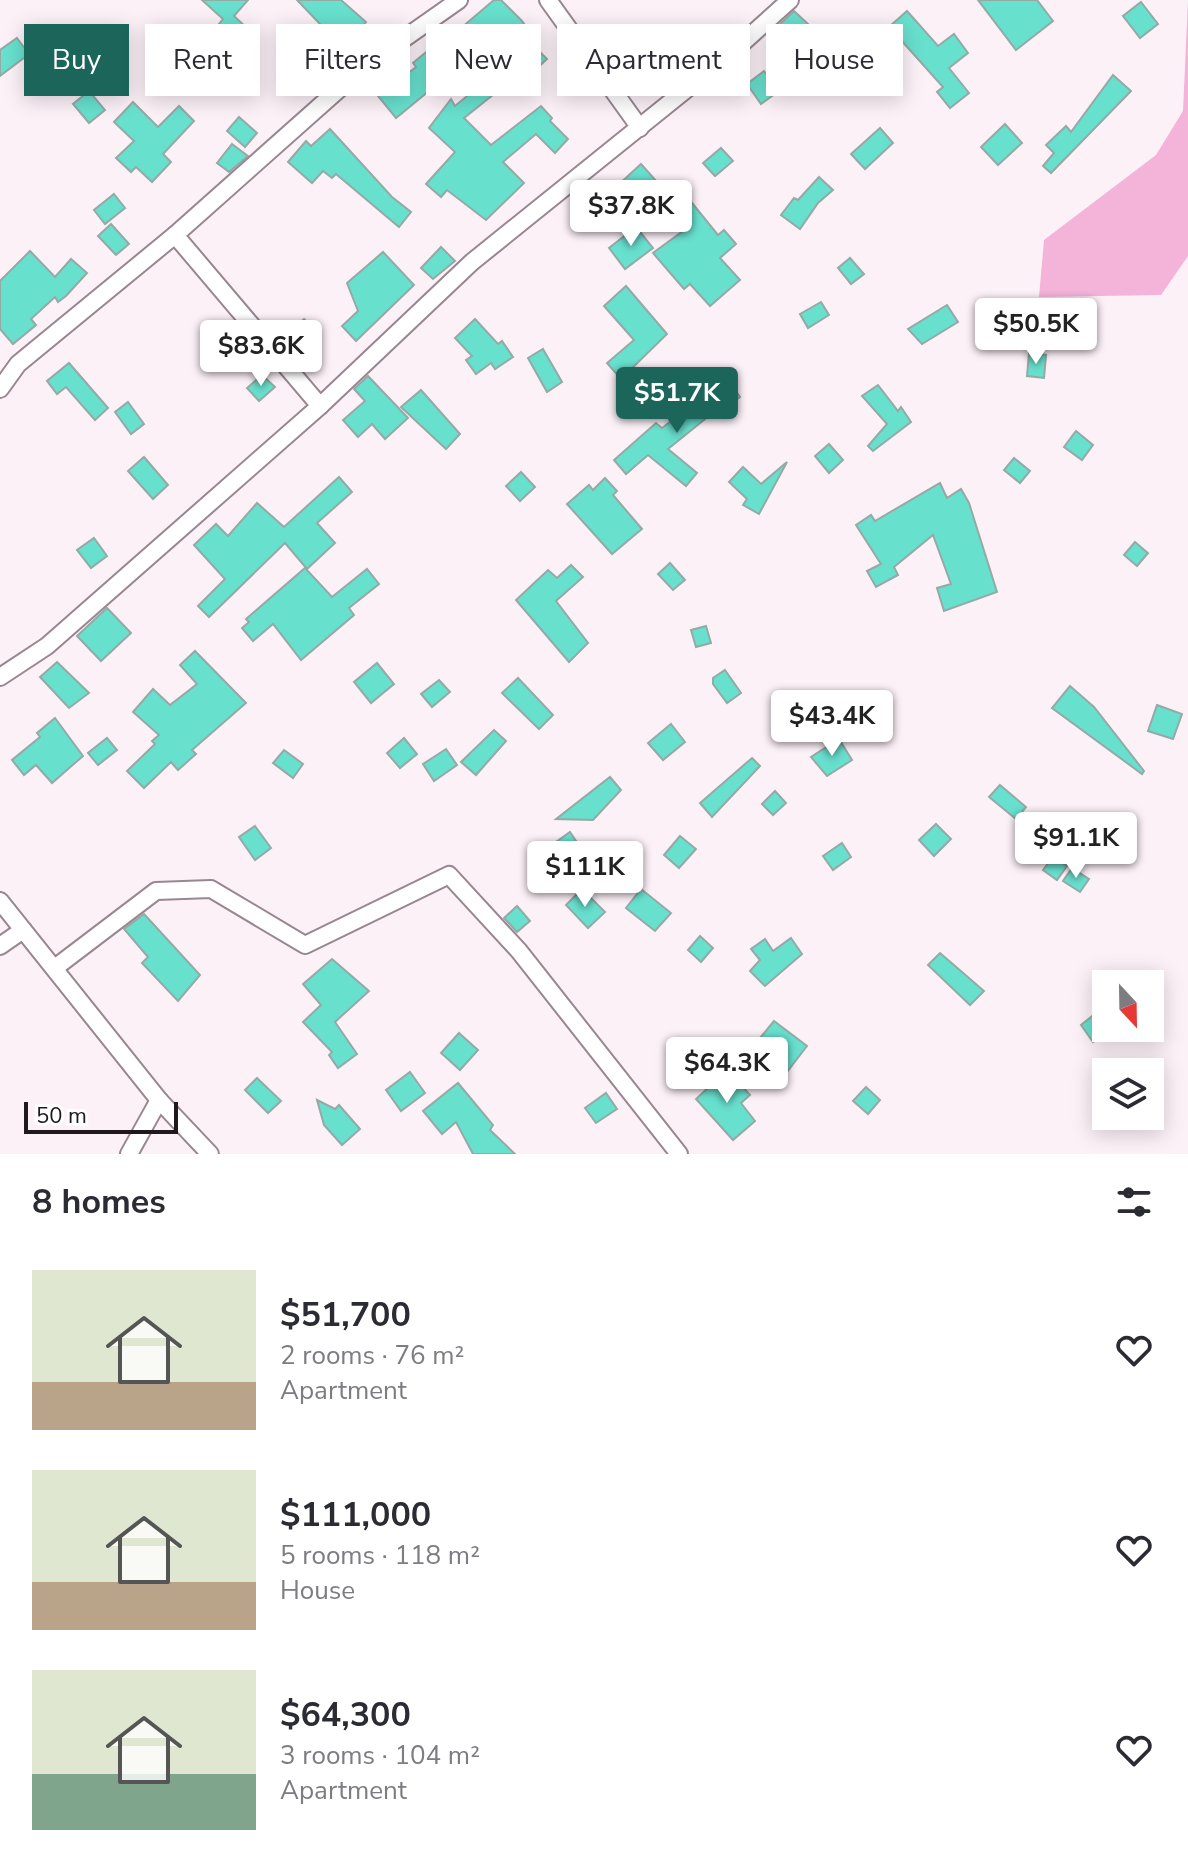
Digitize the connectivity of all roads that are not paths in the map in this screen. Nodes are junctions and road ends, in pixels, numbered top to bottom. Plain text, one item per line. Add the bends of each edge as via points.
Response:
1 (459, 0) edge
2 (548, 0) edge
3 (790, 0) edge
4 (640, 128) junction
5 (175, 235) junction
6 (0, 389) edge
7 (320, 406) junction
8 (0, 677) edge
9 (0, 901) edge
10 (23, 930) junction
11 (0, 946) edge
12 (56, 967) junction
13 (159, 1100) junction
14 (129, 1154) edge
15 (210, 1154) edge
16 (679, 1154) edge

1 - 5 street via 365,66
2 - 4 street
3 - 4 street
4 - 7 street via 472,262
5 - 6 street via 18,364
5 - 7 street
7 - 8 street via 47,646
9 - 10 street
10 - 11 street
10 - 12 street
12 - 13 street
12 - 16 street via 156,891 211,889 305,945 449,875 519,951
13 - 14 street
13 - 15 street

